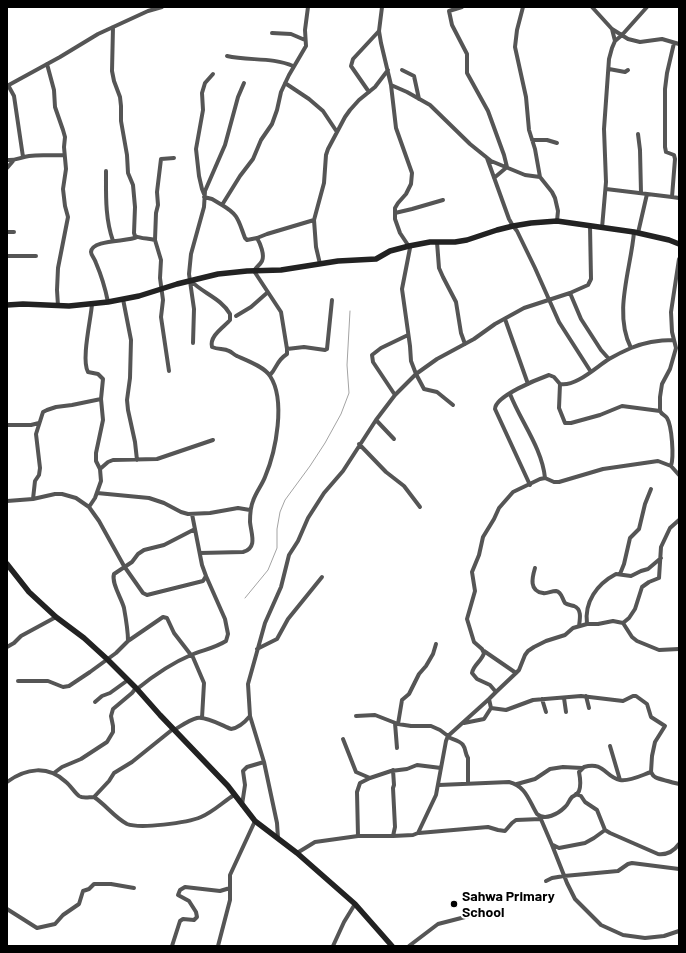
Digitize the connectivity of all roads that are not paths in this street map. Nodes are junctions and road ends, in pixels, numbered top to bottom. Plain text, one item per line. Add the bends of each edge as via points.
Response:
1 (162, 7) edge
2 (308, 7) edge
3 (382, 7) edge
4 (462, 7) edge
5 (523, 7) edge
6 (592, 7) edge
7 (647, 7) edge
8 (114, 27) junction
9 (612, 29) junction
10 (379, 31) junction
11 (272, 33) dead end
12 (622, 35) junction
13 (305, 40) junction
14 (615, 42) junction
15 (674, 43) junction
16 (679, 44) edge
17 (227, 56) dead end
18 (47, 64) junction
19 (293, 66) junction
20 (388, 69) junction
21 (609, 69) junction
22 (402, 70) dead end
23 (628, 70) dead end
24 (213, 74) dead end
25 (244, 83) dead end
26 (285, 83) junction
27 (392, 85) junction
28 (7, 86) edge
29 (369, 92) junction
30 (420, 99) junction
31 (337, 132) junction
32 (638, 134) dead end
33 (532, 140) junction
34 (557, 143) dead end
35 (64, 155) junction
36 (23, 157) junction
37 (174, 158) dead end
38 (487, 158) junction
39 (7, 160) edge
40 (13, 161) junction
41 (507, 167) junction
42 (7, 168) edge
43 (106, 171) dead end
44 (540, 177) junction
45 (494, 178) junction
46 (606, 189) junction
47 (641, 193) junction
48 (647, 194) junction
49 (204, 196) junction
50 (672, 197) junction
51 (679, 198) edge
52 (443, 200) dead end
53 (222, 205) junction
54 (395, 213) junction
55 (314, 220) junction
56 (557, 221) junction
57 (513, 226) junction
58 (590, 226) junction
59 (602, 228) junction
60 (7, 232) edge
61 (14, 232) dead end
62 (636, 233) junction
63 (136, 237) junction
64 (257, 238) junction
65 (155, 240) junction
66 (113, 241) junction
67 (437, 242) junction
68 (679, 244) edge
69 (409, 246) junction
70 (7, 256) edge
71 (36, 256) dead end
72 (679, 259) edge
73 (320, 264) junction
74 (254, 271) junction
75 (190, 280) junction
76 (161, 289) junction
77 (268, 292) junction
78 (570, 293) junction
79 (123, 299) junction
80 (332, 300) dead end
81 (549, 300) junction
82 (108, 302) junction
83 (92, 304) junction
84 (7, 305) edge
85 (58, 306) junction
86 (236, 316) dead end
87 (505, 319) junction
88 (408, 335) junction
89 (674, 340) junction
90 (193, 343) dead end
91 (465, 344) junction
92 (631, 348) junction
93 (287, 349) junction
94 (609, 359) junction
95 (169, 371) dead end
96 (591, 372) junction
97 (416, 374) junction
98 (270, 375) junction
99 (528, 384) junction
100 (560, 384) junction
101 (510, 394) junction
102 (395, 395) junction
103 (102, 399) junction
104 (452, 405) dead end
105 (660, 412) junction
106 (376, 420) junction
107 (39, 423) junction
108 (7, 426) edge
109 (394, 439) dead end
110 (213, 440) dead end
111 (359, 444) junction
112 (137, 460) junction
113 (671, 466) junction
114 (100, 469) junction
115 (679, 475) edge
116 (546, 478) junction
117 (530, 485) junction
118 (651, 489) dead end
119 (97, 493) junction
120 (33, 499) junction
121 (7, 501) edge
122 (89, 507) junction
123 (420, 507) dead end
124 (250, 510) junction
125 (192, 514) junction
126 (679, 520) edge
127 (195, 529) junction
128 (200, 553) junction
129 (661, 558) junction
130 (7, 564) edge
131 (124, 566) junction
132 (535, 568) dead end
133 (9, 571) edge
134 (620, 574) junction
135 (206, 576) junction
136 (322, 577) dead end
137 (56, 617) junction
138 (623, 623) junction
139 (587, 624) junction
140 (579, 626) junction
141 (128, 640) junction
142 (436, 644) dead end
143 (7, 647) edge
144 (257, 649) junction
145 (679, 649) edge
146 (484, 651) junction
147 (191, 655) junction
148 (107, 658) junction
149 (516, 673) junction
150 (128, 680) junction
151 (18, 681) dead end
152 (136, 689) junction
153 (496, 692) junction
154 (586, 696) junction
155 (564, 698) junction
156 (489, 699) junction
157 (542, 699) junction
158 (95, 702) dead end
159 (491, 708) junction
160 (589, 708) dead end
161 (546, 712) dead end
162 (566, 712) dead end
163 (250, 716) junction
164 (356, 716) dead end
165 (202, 718) junction
166 (463, 723) junction
167 (397, 724) junction
168 (174, 730) junction
169 (448, 737) junction
170 (343, 739) dead end
171 (610, 746) dead end
172 (397, 748) dead end
173 (264, 762) junction
174 (441, 768) junction
175 (582, 768) junction
176 (393, 770) junction
177 (651, 772) junction
178 (54, 773) junction
179 (370, 778) junction
180 (620, 780) junction
181 (7, 782) edge
182 (468, 783) junction
183 (516, 784) junction
184 (679, 784) edge
185 (439, 785) junction
186 (576, 794) junction
187 (234, 795) junction
188 (94, 797) junction
189 (242, 805) junction
190 (540, 818) junction
191 (255, 821) junction
192 (605, 830) junction
193 (418, 833) junction
194 (358, 836) junction
195 (393, 836) junction
196 (278, 838) junction
197 (679, 844) edge
198 (552, 845) junction
199 (297, 853) junction
200 (679, 868) edge
201 (564, 876) junction
202 (546, 881) dead end
203 (134, 888) dead end
204 (230, 888) junction
205 (355, 904) junction
206 (7, 909) edge
207 (469, 916) dead end
208 (679, 931) edge
209 (172, 946) edge
210 (218, 946) edge
211 (333, 946) edge
212 (392, 946) edge
213 (409, 946) edge

1 - 8 street
2 - 13 street
3 - 10 street
4 - 41 street via 449,11 450,19 467,54 467,73 488,111
5 - 33 street via 515,47
6 - 9 street
7 - 12 street
8 - 18 street
8 - 63 street via 112,71 120,97 128,173 133,185
9 - 12 street
9 - 14 street
10 - 20 street
10 - 29 street via 353,59 352,64
11 - 13 street via 291,34
12 - 14 street
12 - 15 street via 634,41 662,39
13 - 19 street via 306,46
14 - 21 street
15 - 16 street
15 - 50 street via 665,89 665,147 666,152 674,155 675,159
17 - 19 street
18 - 28 street
18 - 35 street via 54,90 55,107 64,130
19 - 26 street
20 - 27 street
20 - 29 street
21 - 23 street via 625,72
21 - 46 street via 604,129
22 - 30 street via 414,76
24 - 49 street via 205,82 202,93 203,110 196,150
25 - 49 street via 225,145
26 - 31 street via 323,111
26 - 53 street via 272,124 261,140 254,159
27 - 30 street
27 - 54 street via 396,128 412,177 406,194 395,208
28 - 36 street via 14,96
29 - 31 street via 350,110
30 - 38 street via 430,105
31 - 55 street via 326,155 324,182
32 - 47 street
33 - 34 street
33 - 44 street
35 - 36 street
35 - 85 street via 65,206 68,217 58,268
36 - 40 street
37 - 65 street via 161,159
38 - 41 street
38 - 45 street
39 - 40 street
40 - 42 street
41 - 44 street via 525,175
41 - 45 street
43 - 66 street via 106,206
44 - 56 street via 555,198
45 - 57 street
46 - 47 street
46 - 59 street
47 - 48 street
48 - 50 street
48 - 62 street
49 - 53 street
49 - 75 street via 203,210 191,254
50 - 51 street
52 - 54 street
53 - 64 street via 238,218 247,240
54 - 69 street via 400,233
55 - 64 street
55 - 73 street
56 - 57 street
56 - 58 street
57 - 67 street via 467,240
57 - 81 street
58 - 59 street
58 - 78 street via 590,282
59 - 62 street
60 - 61 street
62 - 68 street
62 - 92 street via 624,292 624,326
63 - 65 street
63 - 66 street
64 - 74 street via 263,255
65 - 76 street via 161,260
66 - 82 street via 95,246 91,252 103,277
67 - 69 street
67 - 91 street via 439,268 456,302
69 - 73 street via 390,251 376,259
69 - 88 street via 402,289
70 - 71 street
72 - 89 street via 671,312
73 - 74 street
74 - 75 street via 225,273
74 - 77 street
75 - 76 street
75 - 90 street via 194,309
75 - 98 street via 215,298 230,314 230,320 212,340 212,347 229,350
76 - 79 street
76 - 95 street via 161,317
77 - 86 street
77 - 93 street via 281,312
78 - 81 street
78 - 94 street via 581,319
79 - 82 street
79 - 112 street via 131,340 127,400
80 - 93 street via 327,349
81 - 87 street via 524,308
81 - 96 street via 566,336
82 - 83 street
83 - 85 street
83 - 103 street via 86,367 88,372 98,374 103,379
84 - 85 street
87 - 91 street
87 - 99 street
88 - 97 street via 411,361
88 - 102 street via 372,355 373,362
89 - 92 street via 659,340
89 - 105 street via 675,355 662,384
91 - 97 street
92 - 94 street
93 - 98 street via 287,354 278,361
94 - 96 street
96 - 100 street via 567,385
97 - 102 street
97 - 104 street via 424,389 437,392
98 - 124 street via 278,405 275,444 265,477
99 - 100 street via 549,375
99 - 101 street
100 - 105 street via 559,408 565,424 622,406
101 - 116 street via 537,451
101 - 117 street via 499,401 495,410
102 - 106 street
103 - 107 street via 47,410 43,412
103 - 114 street via 103,420 96,453
105 - 113 street via 667,419 671,431
106 - 109 street
106 - 111 street
107 - 108 street
107 - 120 street via 36,434 40,470 34,481
110 - 112 street via 157,459
111 - 123 street via 386,472 404,486
111 - 144 street via 343,471 308,518 289,555
112 - 114 street via 113,460
113 - 115 street
113 - 116 street via 658,461 603,469 559,482
114 - 119 street via 101,481
116 - 117 street
117 - 146 street via 513,492 499,508 483,537 472,572 475,591 467,622 474,642
118 - 134 street via 639,529 630,538
119 - 122 street
119 - 125 street via 149,498
120 - 121 street
120 - 122 street via 66,494
122 - 131 street
124 - 125 street via 238,508
124 - 128 street via 252,547 242,552
125 - 127 street
126 - 129 street via 667,534 661,547
127 - 128 street
127 - 131 street via 164,545 144,550
128 - 135 street
129 - 134 street via 648,570 631,576
129 - 138 street via 659,578 642,587 635,609
130 - 133 street
131 - 135 street via 147,595 199,582
131 - 141 street via 113,577 123,607
132 - 140 street via 533,587 543,593 556,591 565,603 575,606 580,615
133 - 137 street
134 - 139 street via 601,585 590,599 586,610
135 - 147 street via 225,618 228,637 216,647
136 - 144 street via 290,615 277,639
137 - 143 street
137 - 148 street
138 - 139 street via 613,621
138 - 145 street via 637,641 660,650
139 - 140 street
140 - 149 street via 534,646 525,655
141 - 147 street via 165,617
141 - 148 street via 116,653
142 - 167 street via 426,666 409,694 402,700
144 - 163 street via 248,684
146 - 149 street
146 - 153 street via 472,674
147 - 152 street
147 - 165 street via 204,683
148 - 150 street
148 - 151 street via 69,686 63,687 48,681
149 - 153 street
150 - 152 street
150 - 158 street
152 - 168 street
152 - 178 street via 113,710 113,732 107,742
153 - 156 street
154 - 155 street
154 - 160 street
154 - 177 street via 623,701 636,696 647,704 651,717 665,726 655,742
155 - 157 street
155 - 162 street
156 - 159 street
156 - 166 street
157 - 159 street via 509,709
157 - 161 street
159 - 166 street via 482,720
163 - 165 street via 238,727 231,729
163 - 173 street
164 - 167 street via 375,715
165 - 168 street
166 - 169 street
167 - 169 street via 431,726
167 - 172 street
168 - 187 street
168 - 188 street via 114,773
169 - 174 street
169 - 182 street via 464,746 468,758
170 - 179 street via 356,772
171 - 180 street
173 - 189 street via 247,767 243,771 245,785
173 - 196 street
174 - 176 street via 421,765
174 - 185 street
175 - 180 street via 601,767
175 - 183 street via 550,769 532,780
175 - 186 street via 579,772 580,789
176 - 179 street
176 - 195 street via 396,827
177 - 180 street
177 - 184 street via 657,778
178 - 181 street via 32,771 15,776
178 - 188 street via 79,796
179 - 194 street via 358,786
182 - 183 street
182 - 185 street
183 - 190 street via 523,790
185 - 193 street
186 - 190 street via 564,809
186 - 192 street via 596,810
187 - 188 street via 193,820 147,827 120,820
187 - 189 street
189 - 191 street
190 - 193 street via 516,820 505,831 488,827
190 - 198 street
191 - 196 street
191 - 204 street via 232,871
192 - 197 street via 658,854 674,850
192 - 198 street via 585,843 559,848
193 - 195 street
194 - 195 street
194 - 199 street via 315,842
196 - 199 street
198 - 201 street
199 - 205 street
200 - 201 street via 632,863 618,871
201 - 202 street
201 - 208 street via 575,898 606,928 623,935 645,938
203 - 206 street via 94,884 90,889 83,891 79,904 55,924 37,928
204 - 209 street via 220,891 186,887 180,890 178,895 189,901 197,917 194,920 180,921
204 - 210 street via 230,900
205 - 211 street
205 - 212 street
207 - 213 street via 438,924

